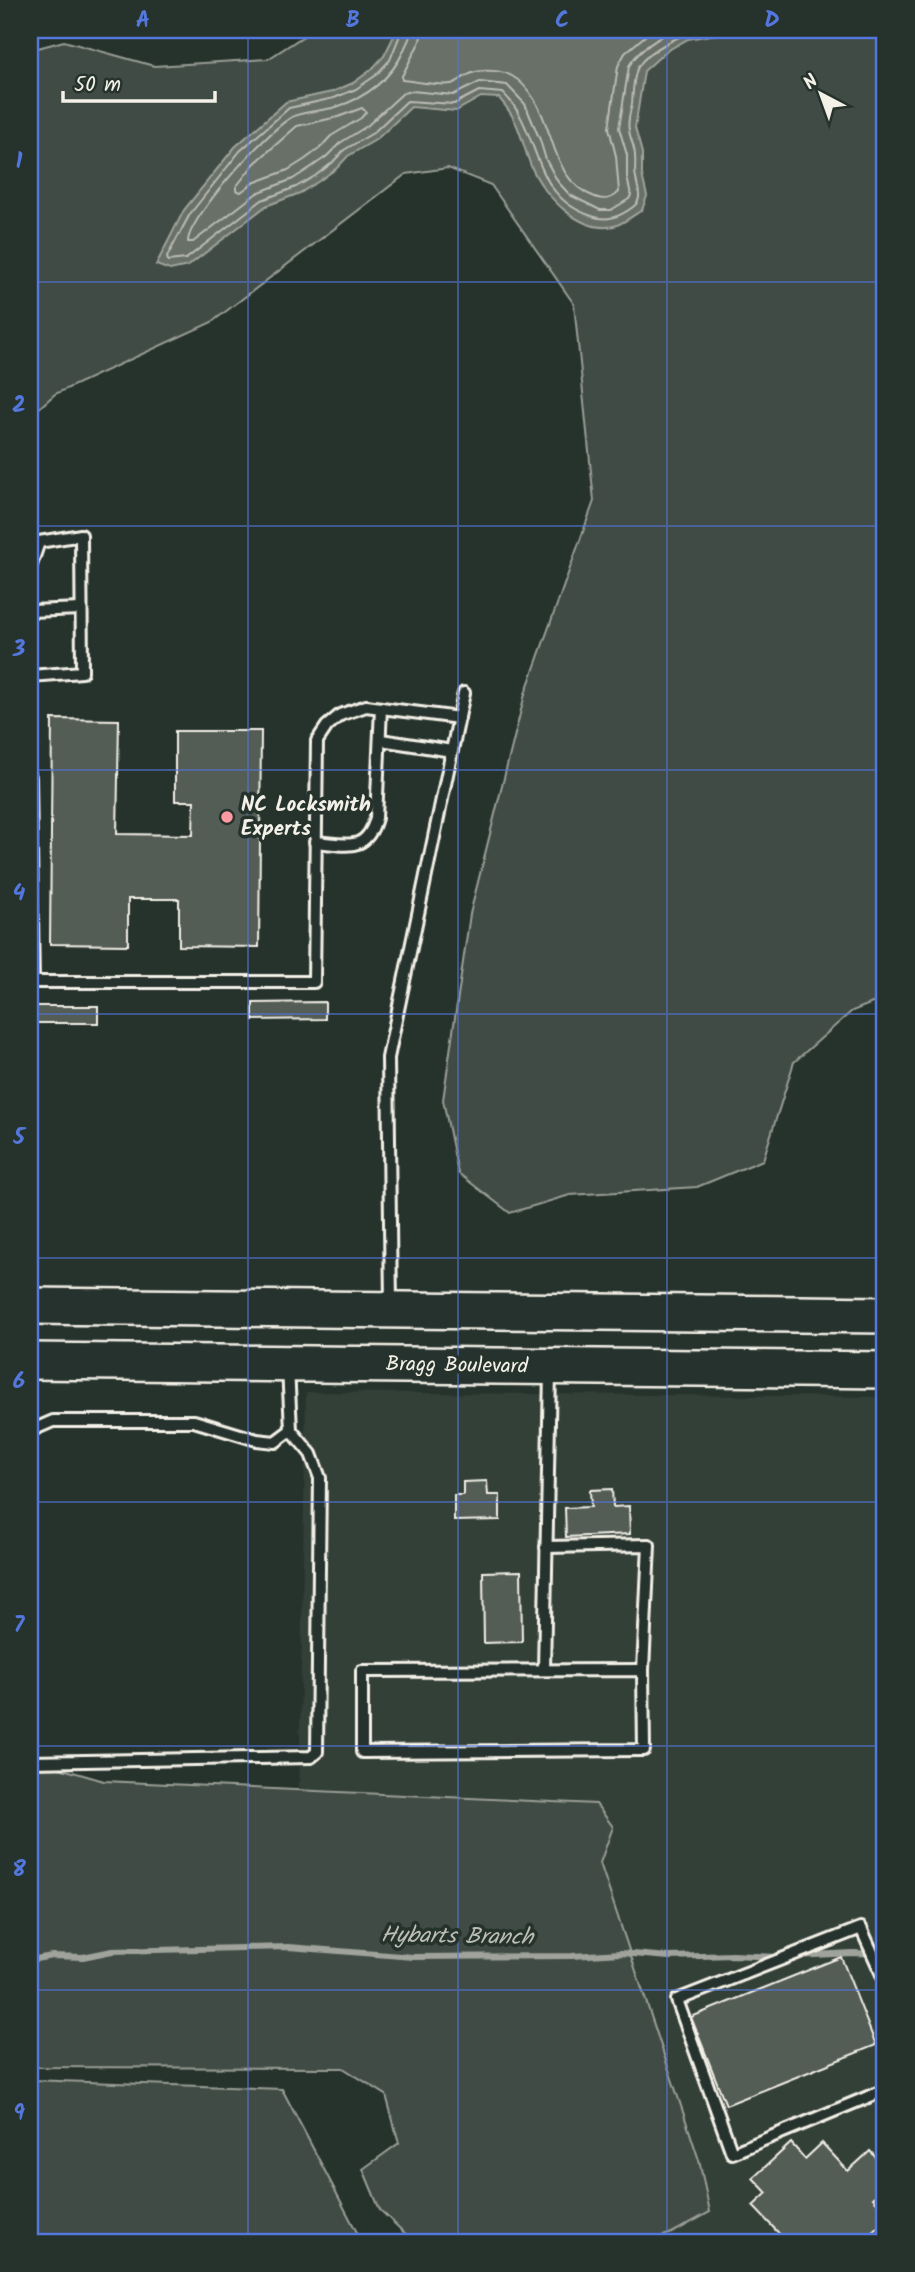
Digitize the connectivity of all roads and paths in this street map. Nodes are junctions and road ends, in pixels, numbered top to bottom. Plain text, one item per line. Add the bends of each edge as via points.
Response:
1 (30, 568) edge
2 (81, 609) junction
3 (30, 611) edge
4 (30, 676) edge
5 (464, 693) dead end
6 (381, 708) junction
7 (459, 718) junction
8 (380, 740) junction
9 (452, 751) junction
10 (30, 777) edge
11 (315, 842) junction
12 (30, 1306) edge
13 (391, 1310) junction
14 (885, 1315) edge
15 (30, 1361) edge
16 (288, 1364) junction
17 (551, 1367) junction
18 (884, 1372) edge
19 (291, 1430) junction
20 (30, 1431) edge
21 (546, 1547) junction
22 (544, 1670) junction
23 (643, 1670) junction
24 (30, 1762) edge
25 (885, 1981) edge
26 (885, 2090) edge

1 - 2 lane via 39,542 80,535
2 - 3 lane
2 - 4 lane via 82,672
5 - 7 lane
6 - 7 lane
6 - 8 lane
6 - 11 lane via 366,706 340,715 317,741
7 - 9 lane
8 - 9 lane
8 - 11 lane via 372,834 353,844
9 - 13 lane via 388,1058
10 - 11 lane via 33,982 314,982
12 - 13 main road
13 - 14 main road
15 - 16 main road, Bragg Boulevard
16 - 17 main road, Bragg Boulevard
16 - 19 lane
17 - 18 main road, Bragg Boulevard
17 - 21 lane
19 - 20 lane via 275,1441 194,1421 53,1422
19 - 24 lane via 310,1454 320,1478 317,1752 311,1757
21 - 22 lane
21 - 23 lane via 649,1545
22 - 23 lane
22 - 23 lane via 362,1671 362,1752 644,1750
25 - 26 lane via 861,1928 677,2000 732,2153

